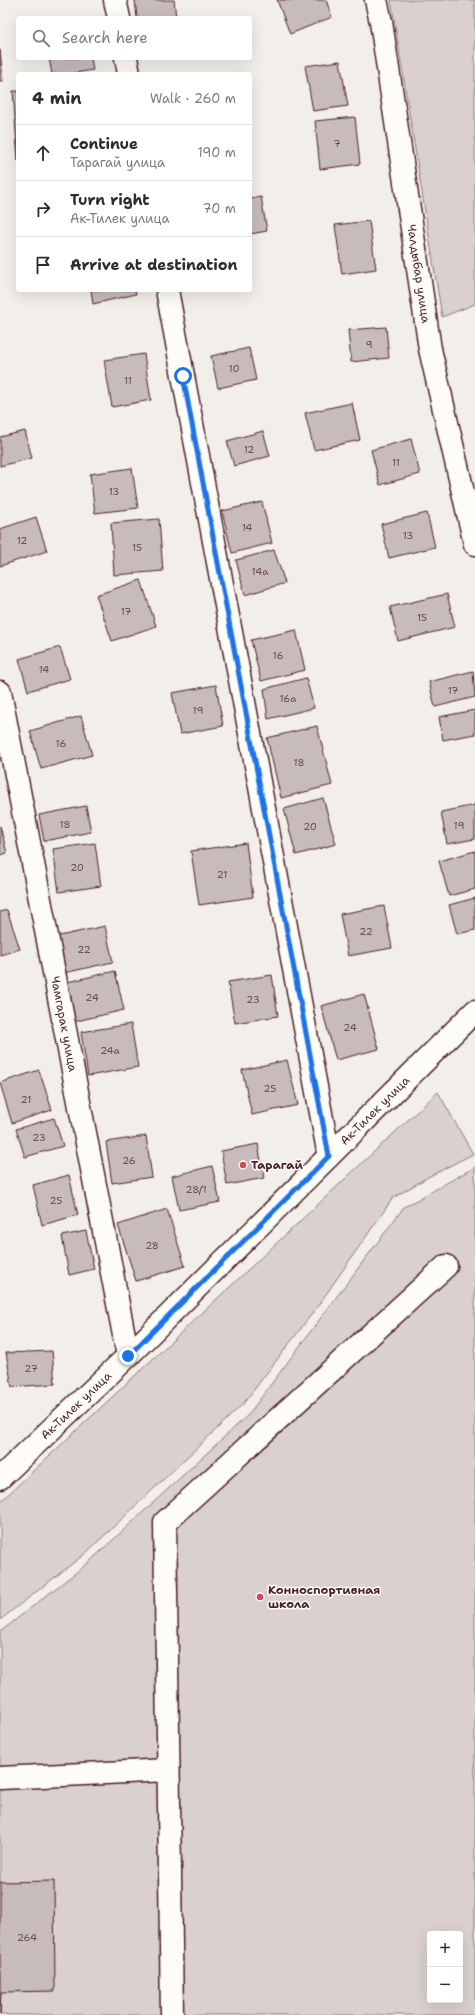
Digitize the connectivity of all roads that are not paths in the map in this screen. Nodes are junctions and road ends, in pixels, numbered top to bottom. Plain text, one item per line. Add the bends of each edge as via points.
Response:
1 (115, 0) edge
2 (376, 0) edge
3 (118, 16) edge
4 (126, 60) edge
5 (129, 72) edge
6 (167, 292) edge
7 (475, 544) edge
8 (0, 692) edge
9 (475, 1011) edge
10 (329, 1156) junction
11 (446, 1266) dead end
12 (128, 1356) junction
13 (0, 1478) edge
14 (168, 1770) junction
15 (0, 1778) edge
16 (172, 2015) edge

1 - 3 street
2 - 7 street, Чалдыбар улица via 430,349
4 - 5 street
6 - 10 street
8 - 12 street, Чамгарак улица
9 - 10 street, Ак-Тилек улица
10 - 12 street, Ак-Тилек улица
11 - 14 street via 165,1522
12 - 13 street, Ак-Тилек улица
14 - 15 street
14 - 16 street

